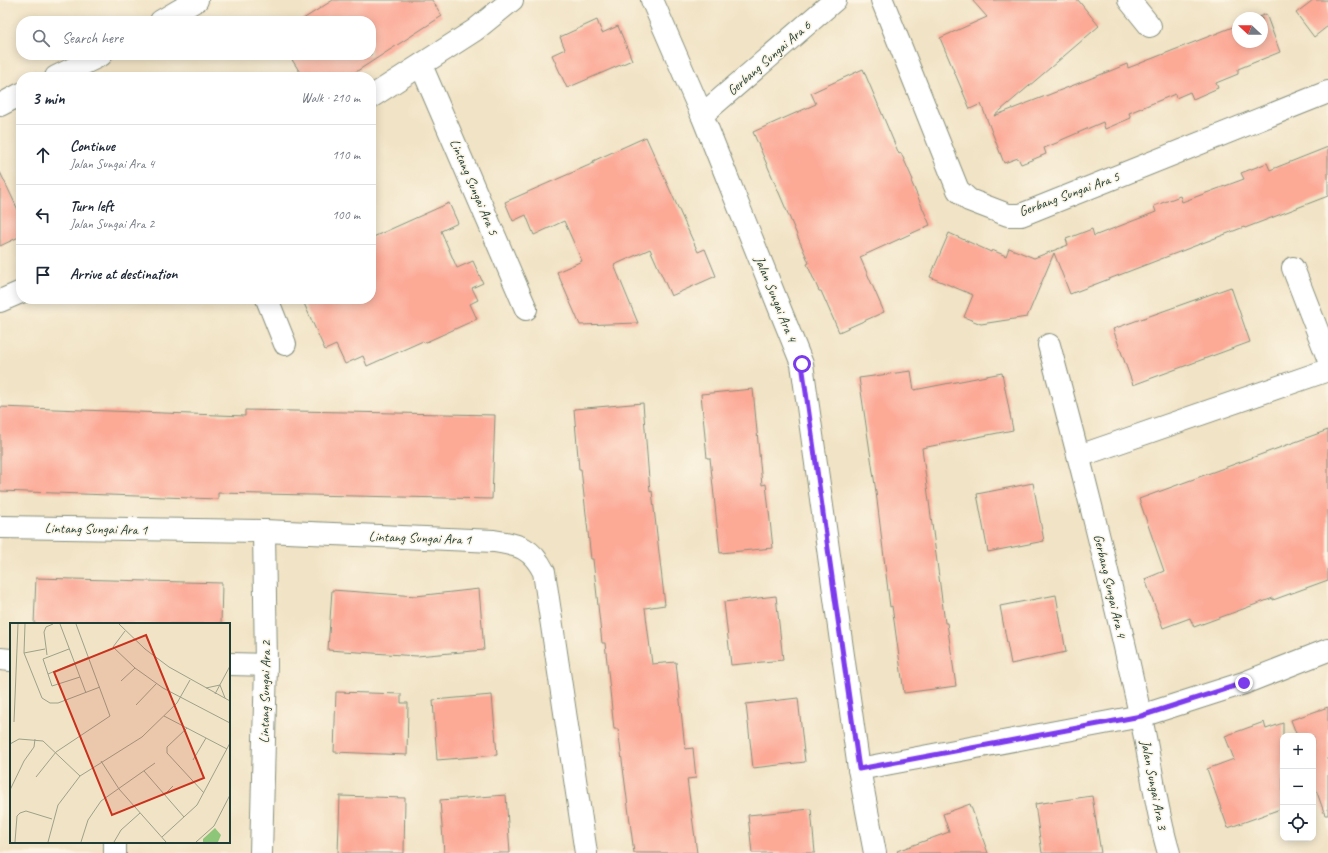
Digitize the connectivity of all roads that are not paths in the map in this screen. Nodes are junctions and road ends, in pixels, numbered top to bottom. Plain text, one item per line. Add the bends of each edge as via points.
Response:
1 (197, 0) edge
2 (512, 0) edge
3 (652, 0) edge
4 (835, 0) edge
5 (882, 0) edge
6 (1129, 0) edge
7 (170, 16) edge
8 (1150, 26) dead end
9 (91, 60) edge
10 (421, 65) junction
11 (66, 72) edge
12 (1328, 92) edge
13 (376, 94) edge
14 (16, 96) edge
15 (0, 104) edge
16 (702, 115) junction
17 (1293, 268) dead end
18 (16, 294) edge
19 (0, 301) edge
20 (269, 304) edge
21 (526, 309) dead end
22 (285, 344) dead end
23 (1049, 345) dead end
24 (1328, 358) edge
25 (1328, 370) edge
26 (1079, 456) junction
27 (0, 527) edge
28 (264, 532) junction
29 (1328, 650) edge
30 (0, 659) edge
31 (10, 660) edge
32 (230, 664) edge
33 (266, 665) junction
34 (1141, 716) junction
35 (859, 769) junction
36 (261, 853) edge
37 (586, 853) edge
38 (875, 853) edge
39 (1169, 853) edge

1 - 7 street
2 - 10 street via 475,30
3 - 16 street, Jalan Sungai Ara 4
4 - 16 street, Gerbang Sungai Ara 6
5 - 12 street, Gerbang Sungai Ara 5 via 958,190 969,200 1008,214 1021,215
6 - 8 street
9 - 11 street
10 - 13 street
10 - 21 street, Lintang Sungai Ara 5
14 - 15 street
16 - 35 street, Jalan Sungai Ara 4 via 802,364
17 - 24 street
18 - 19 street
20 - 22 street
23 - 26 street, Gerbang Sungai Ara 4
25 - 26 street
26 - 34 street, Gerbang Sungai Ara 4
27 - 28 street, Lintang Sungai Ara 1
28 - 33 street, Lintang Sungai Ara 2
28 - 37 street, Lintang Sungai Ara 1 via 494,541 511,543 537,559 544,572
29 - 34 street via 1244,683
30 - 31 street
32 - 33 street
33 - 36 street, Lintang Sungai Ara 2
34 - 35 street
34 - 39 street, Jalan Sungai Ara 3 via 1162,830
35 - 38 street, Jalan Sungai Ara 4

